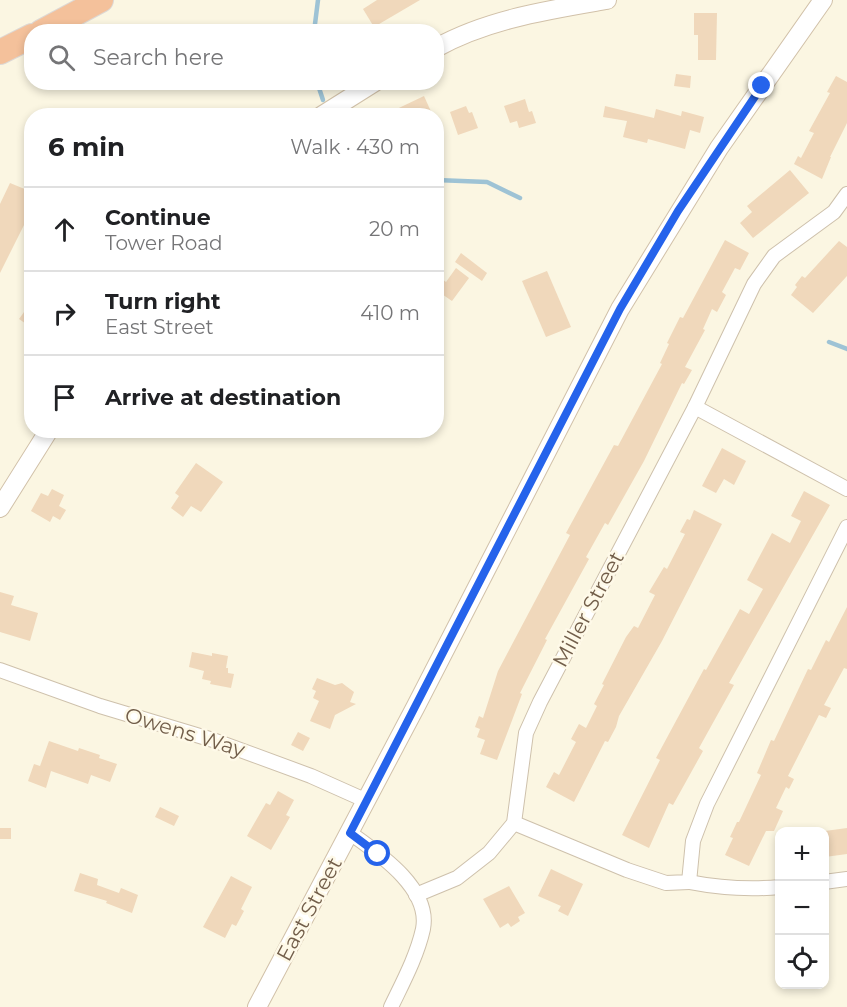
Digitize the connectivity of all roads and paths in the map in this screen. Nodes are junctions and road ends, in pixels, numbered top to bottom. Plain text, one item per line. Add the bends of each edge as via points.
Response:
1 (101, 0) edge
2 (607, 0) edge
3 (823, 0) edge
4 (56, 24) edge
5 (24, 40) edge
6 (444, 44) edge
7 (0, 52) edge
8 (362, 90) edge
9 (334, 108) edge
10 (847, 194) edge
11 (695, 407) junction
12 (44, 438) edge
13 (847, 489) edge
14 (0, 508) edge
15 (847, 527) edge
16 (0, 670) edge
17 (367, 801) junction
18 (514, 823) junction
19 (350, 833) junction
20 (847, 879) edge
21 (829, 881) edge
22 (689, 882) junction
23 (775, 887) edge
24 (416, 895) junction
25 (257, 1007) edge
26 (392, 1007) edge

1 - 4 highway
2 - 6 main road via 543,11 473,31
3 - 17 main road, East Street via 719,148 620,309
5 - 7 highway
8 - 9 main road
10 - 11 street, Miller Street via 834,212 774,256 754,284
11 - 13 street
11 - 18 street, Miller Street via 526,733
12 - 14 main road
15 - 22 street via 707,804 693,841
16 - 17 street, Owens Way via 213,740
17 - 19 main road, East Street
18 - 22 street via 627,870 666,883
18 - 24 street via 489,853 457,878
19 - 24 street via 391,864
19 - 25 main road, East Street
20 - 21 street
22 - 23 street via 748,890
24 - 26 street via 423,927 412,964

